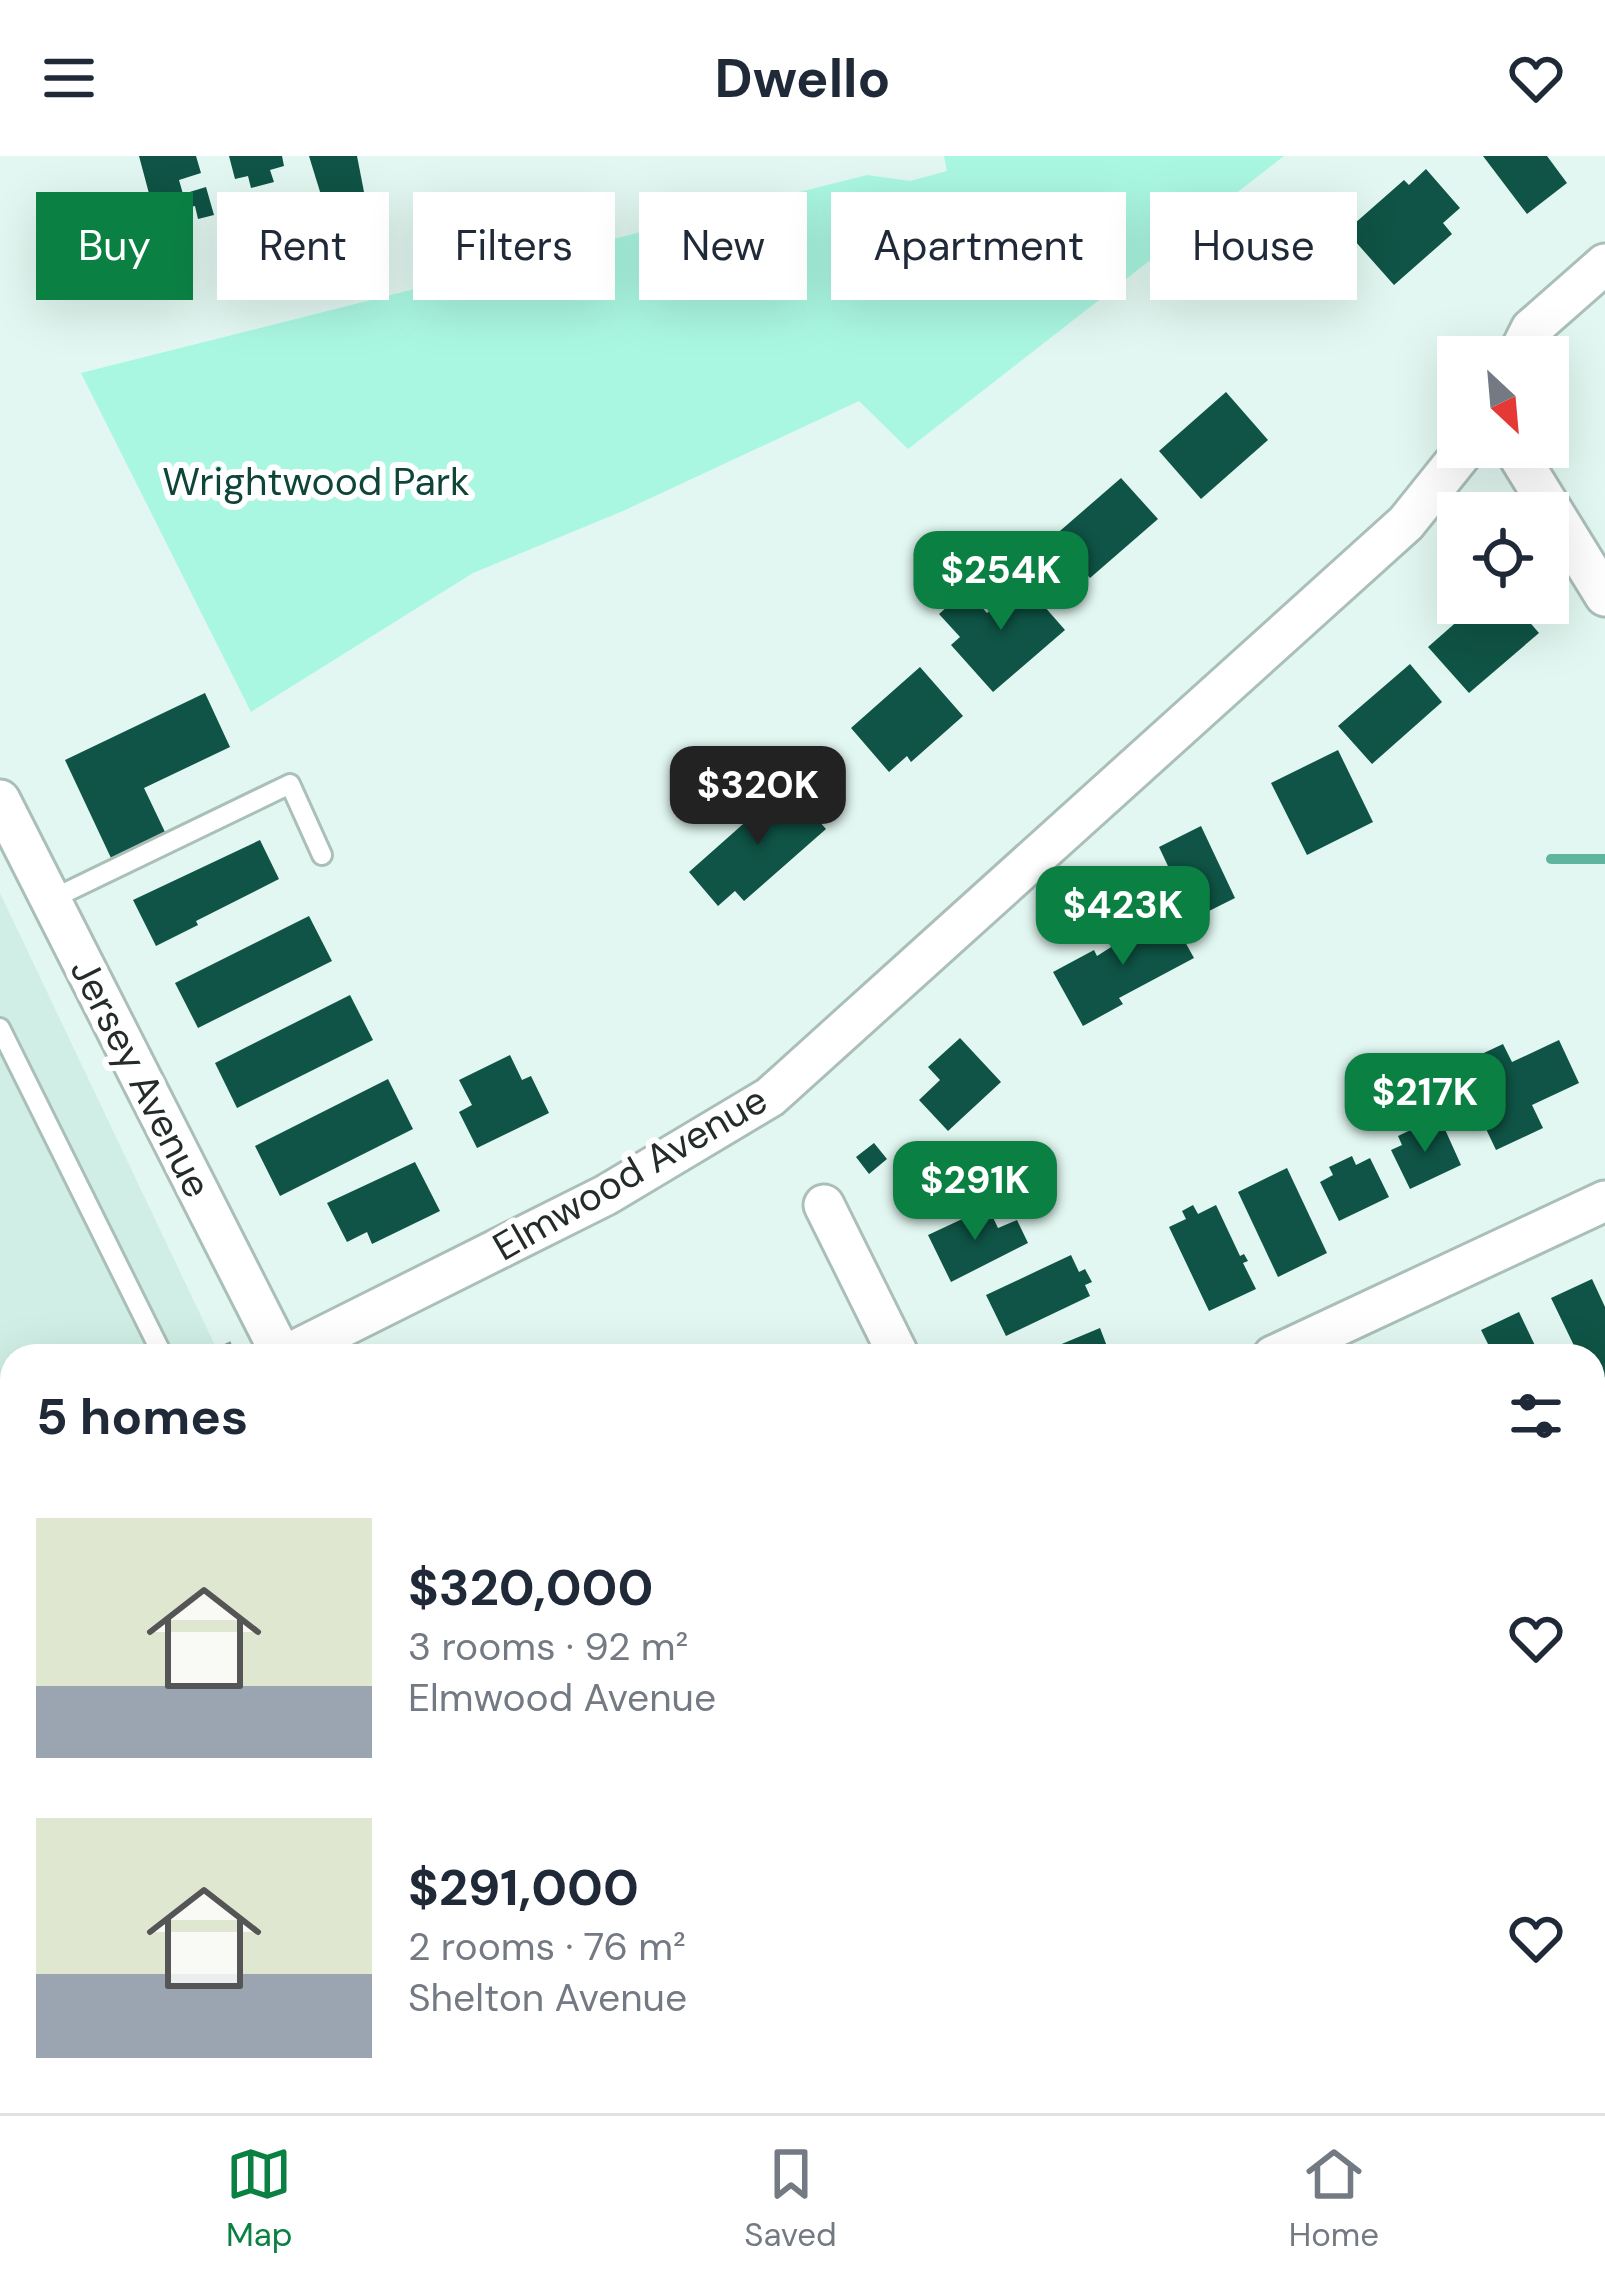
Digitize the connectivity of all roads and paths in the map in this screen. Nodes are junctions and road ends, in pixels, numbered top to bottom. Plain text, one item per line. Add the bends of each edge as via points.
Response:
1 (1605, 263) edge
2 (1528, 336) edge
3 (1450, 468) edge
4 (1526, 468) edge
5 (1605, 596) edge
6 (0, 800) edge
7 (322, 855) dead end
8 (50, 900) junction
9 (0, 1028) edge
10 (1605, 1201) edge
11 (824, 1204) dead end
12 (157, 1344) edge
13 (277, 1344) edge
14 (307, 1344) edge
15 (893, 1344) edge
16 (1299, 1344) edge

1 - 2 street
3 - 14 street, Elmwood Avenue via 1406,523 770,1096 606,1196
4 - 5 street
6 - 8 street, Jersey Avenue
7 - 8 lane via 290,784
8 - 13 street, Jersey Avenue
9 - 12 lane
10 - 16 street
11 - 15 street

